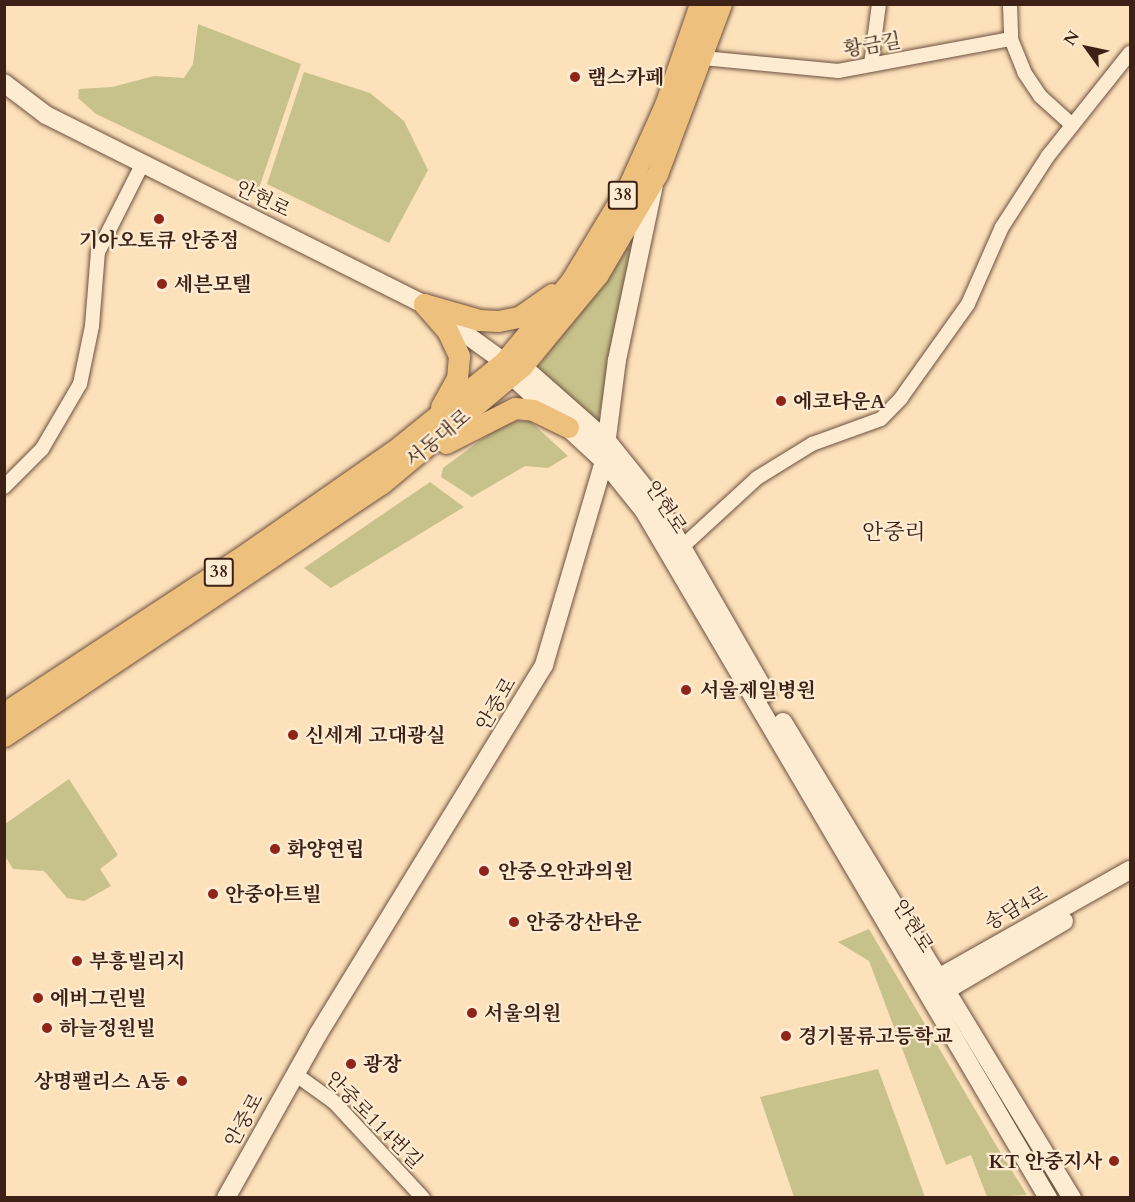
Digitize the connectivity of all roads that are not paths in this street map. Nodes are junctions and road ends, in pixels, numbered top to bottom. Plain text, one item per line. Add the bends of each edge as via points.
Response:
1 (700, 4) edge
2 (721, 4) edge
3 (879, 4) edge
4 (1010, 4) edge
5 (1011, 39) junction
6 (1131, 52) edge
7 (703, 58) junction
8 (871, 64) junction
9 (4, 83) edge
10 (1071, 124) junction
11 (142, 165) junction
12 (657, 174) junction
13 (571, 281) junction
14 (424, 304) junction
15 (513, 368) junction
16 (429, 425) junction
17 (568, 427) junction
18 (607, 441) junction
19 (421, 453) junction
20 (604, 461) junction
21 (4, 487) edge
22 (683, 546) junction
23 (4, 713) edge
24 (4, 736) edge
25 (1131, 870) edge
26 (1131, 882) edge
27 (944, 982) junction
28 (927, 993) junction
29 (295, 1074) junction
30 (232, 1193) edge
31 (423, 1197) edge
32 (1048, 1197) edge
33 (1072, 1197) edge

1 - 13 main road, 서동대로 / 38 via 665,105 634,176
2 - 7 main road, 서동대로 / 38
3 - 8 street
4 - 5 street
5 - 8 street, 황금길
5 - 10 street via 1024,72 1040,96
6 - 10 street
7 - 8 street, 황금길 via 838,71
7 - 12 main road, 서동대로 / 38
9 - 11 main road, 안현로 via 46,115
10 - 22 street via 1002,228 968,304 901,398 881,419 812,444 757,478
11 - 14 main road, 안현로 via 369,273
11 - 21 street via 98,252 92,326 80,384 42,449
12 - 15 main road, 서동대로 / 38 via 598,274
12 - 18 main road, 안중로 via 629,304
13 - 14 main road via 519,317 504,320 479,320
13 - 15 main road, 서동대로 / 38
14 - 15 main road, 안현로
14 - 16 main road via 454,342 460,362 453,390
15 - 16 main road, 서동대로 / 38
15 - 17 main road, 안현로
15 - 18 main road, 안현로
15 - 19 main road, 서동대로 / 38
16 - 23 main road, 서동대로 / 38 via 237,560
17 - 19 main road via 533,410 515,408
17 - 20 main road, 안현로
18 - 20 main road, 안중로
18 - 22 main road, 안현로 via 656,502
19 - 24 main road, 서동대로 / 38 via 229,589
20 - 28 main road, 안현로 via 644,510
20 - 29 main road, 안중로 via 543,665 532,688
22 - 27 main road, 안현로 via 778,714
25 - 27 main road, 송담4로
26 - 27 main road, 송담4로
27 - 28 main road, 송담4로
27 - 33 main road, 안현로
28 - 32 main road, 안현로
29 - 30 main road, 안중로
29 - 31 street, 안중로114번길 via 334,1102

